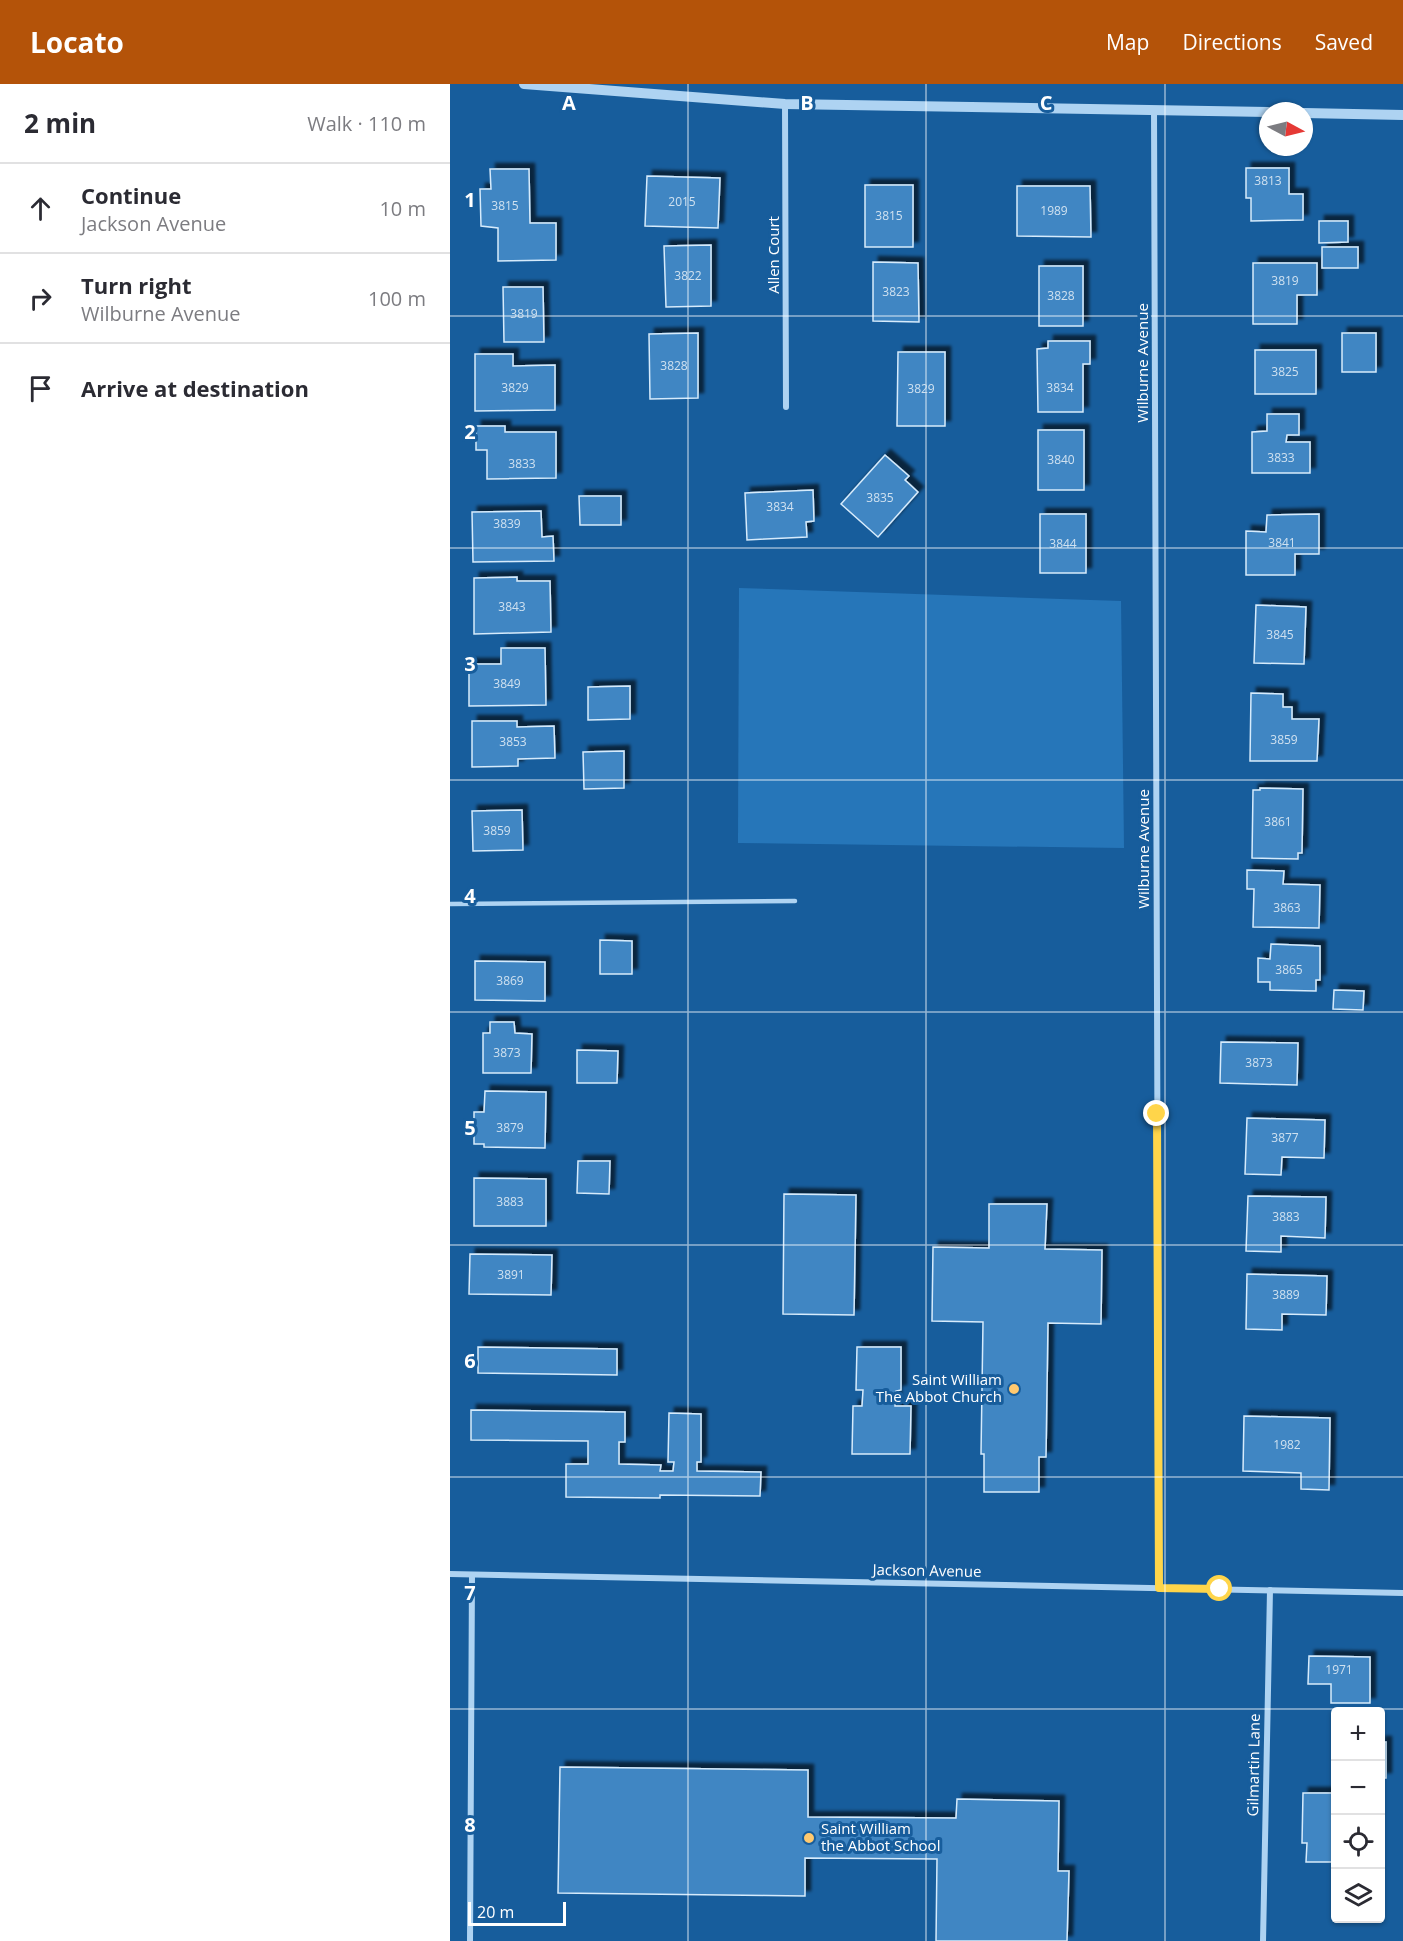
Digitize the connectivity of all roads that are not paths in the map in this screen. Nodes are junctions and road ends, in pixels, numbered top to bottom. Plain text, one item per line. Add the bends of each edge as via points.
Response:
1 (524, 84) edge
2 (786, 104) junction
3 (1154, 109) junction
4 (1259, 112) edge
5 (1313, 113) edge
6 (1403, 115) edge
7 (786, 407) dead end
8 (795, 901) dead end
9 (450, 904) edge
10 (450, 1574) edge
11 (472, 1575) junction
12 (1159, 1588) junction
13 (1270, 1590) junction
14 (1403, 1593) edge
15 (470, 1941) edge
16 (1263, 1941) edge

1 - 2 street
2 - 3 street
2 - 7 street, Allen Court
3 - 4 street
3 - 12 street, Wilburne Avenue
5 - 6 street
8 - 9 lane
10 - 11 street, Jackson Avenue
11 - 12 street, Jackson Avenue
11 - 15 street
12 - 13 street, Jackson Avenue
13 - 14 street, Jackson Avenue
13 - 16 street, Gilmartin Lane

